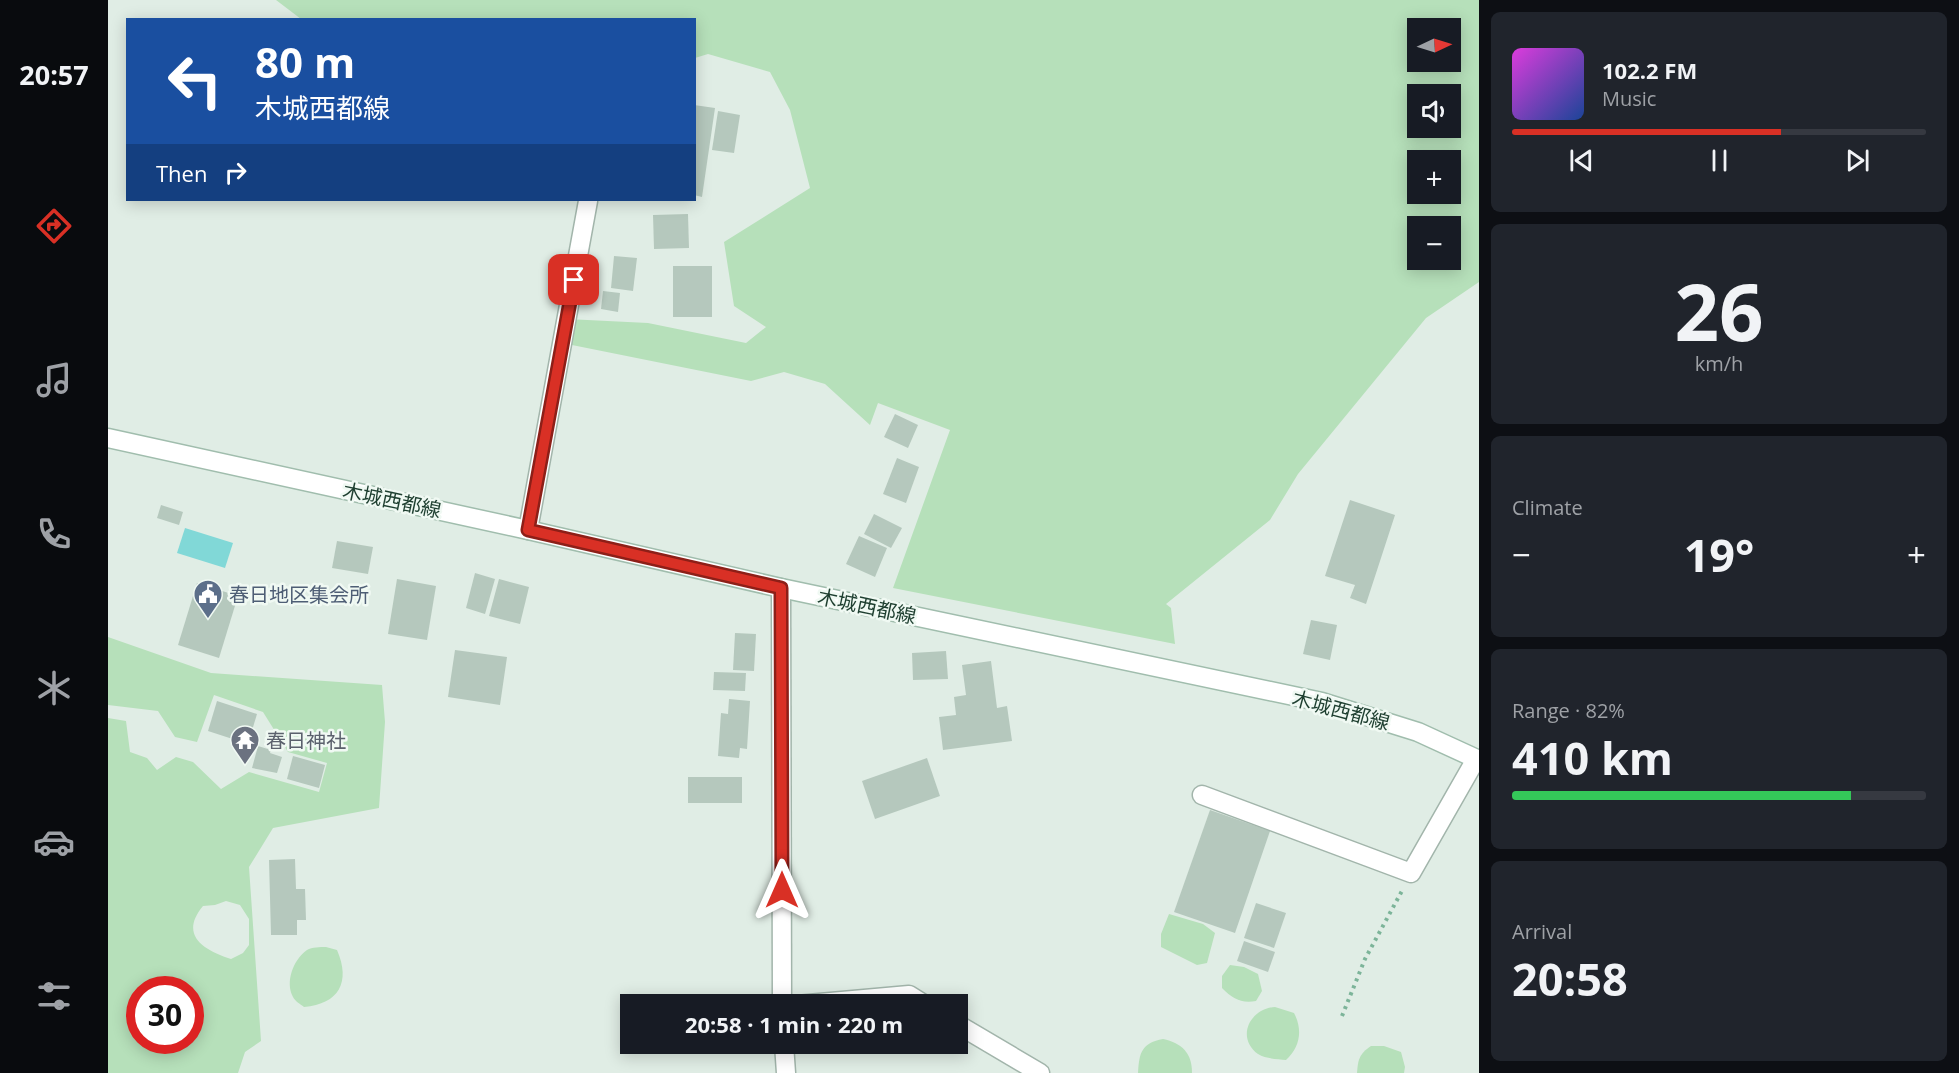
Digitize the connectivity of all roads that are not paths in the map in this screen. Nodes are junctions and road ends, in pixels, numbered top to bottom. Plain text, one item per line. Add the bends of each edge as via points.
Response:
1 (588, 201) dead end
2 (108, 438) edge
3 (528, 530) junction
4 (781, 588) junction
5 (1477, 759) edge
6 (1202, 795) dead end
7 (782, 994) edge
8 (968, 1030) edge
9 (785, 1054) edge
10 (786, 1073) edge
11 (1040, 1073) edge

1 - 3 main road
2 - 3 main road, 木城西都線
3 - 4 main road, 木城西都線
4 - 5 main road, 木城西都線 via 1322,702 1418,732
4 - 7 main road
5 - 6 main road via 1411,873
8 - 11 main road
9 - 10 main road

